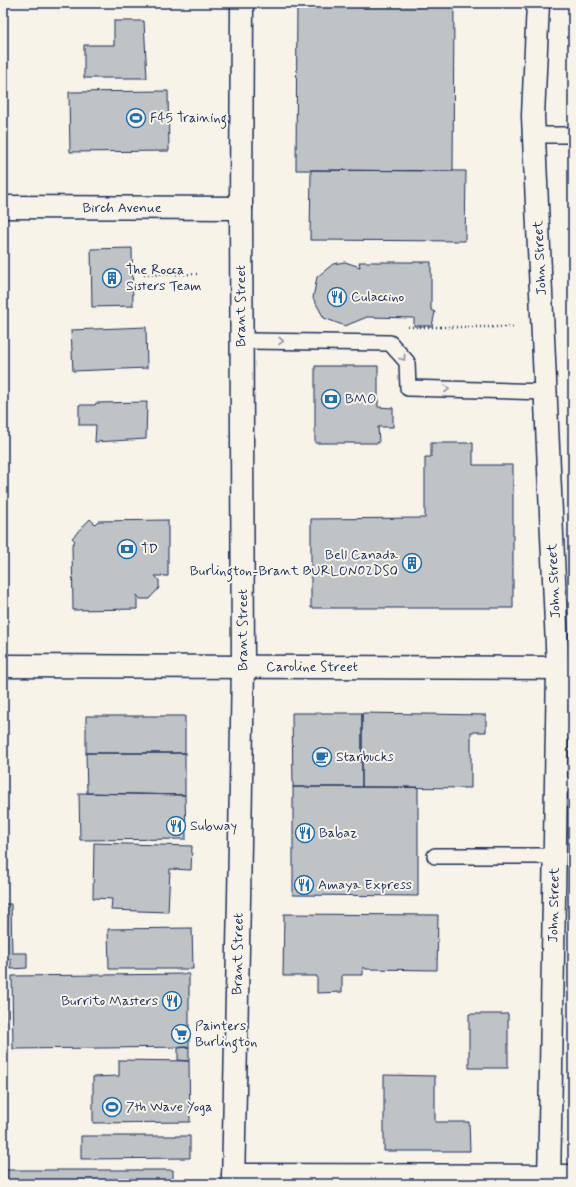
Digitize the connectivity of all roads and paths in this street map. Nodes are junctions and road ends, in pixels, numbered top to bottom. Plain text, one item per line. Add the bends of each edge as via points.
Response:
1 (242, 3) edge
2 (538, 3) edge
3 (534, 135) junction
4 (573, 135) edge
5 (3, 207) edge
6 (241, 208) junction
7 (200, 274) dead end
8 (144, 275) dead end
9 (403, 327) dead end
10 (543, 327) junction
11 (242, 341) junction
12 (546, 392) junction
13 (3, 666) edge
14 (243, 666) junction
15 (566, 668) edge
16 (564, 785) edge
17 (435, 856) dead end
18 (555, 856) junction
19 (573, 1176) edge
20 (233, 1180) edge
21 (549, 1180) edge

1 - 6 street, Brant Street
2 - 3 street, John Street
3 - 4 lane
3 - 10 street, John Street
5 - 6 street, Birch Avenue
6 - 11 street, Brant Street
7 - 8 path
9 - 10 path
10 - 12 street, John Street
11 -> 12 lane via 390,343 407,362 408,388
11 - 14 street, Brant Street
12 - 15 street, John Street
13 - 14 street, Caroline Street
14 - 15 street, Caroline Street
14 - 20 street, Brant Street
15 - 16 street, John Street
16 - 18 street, John Street
17 - 18 lane
18 - 21 street, John Street
19 - 21 street
20 - 21 street

